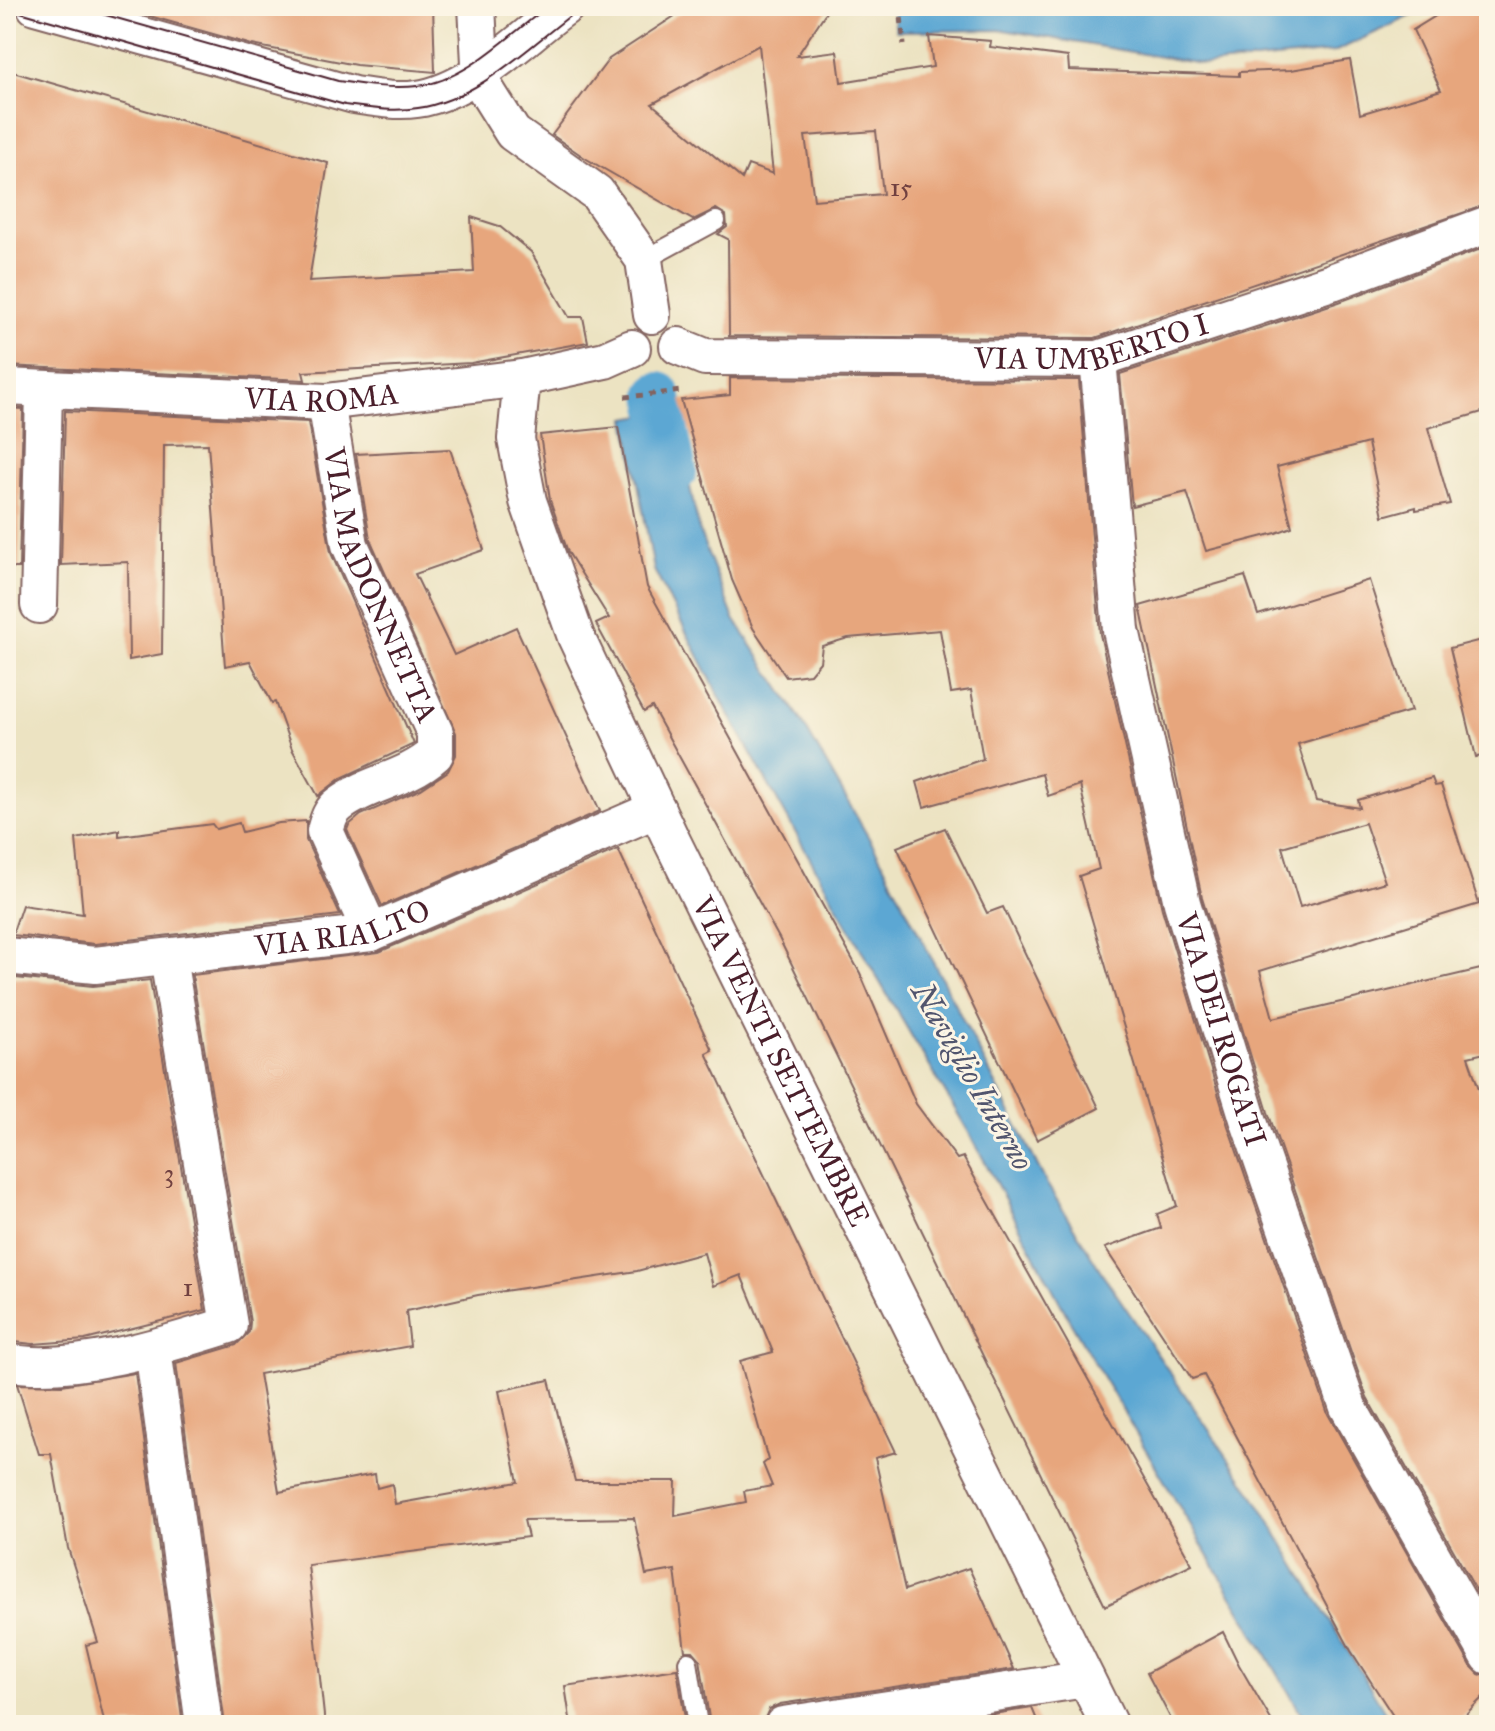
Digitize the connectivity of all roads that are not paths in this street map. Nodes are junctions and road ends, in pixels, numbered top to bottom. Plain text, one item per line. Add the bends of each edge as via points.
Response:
1 (35, 6) edge
2 (477, 6) edge
3 (566, 6) edge
4 (479, 71) junction
5 (716, 221) dead end
6 (1489, 224) edge
7 (644, 260) junction
8 (652, 315) junction
9 (678, 346) junction
10 (632, 348) junction
11 (1098, 359) junction
12 (522, 378) junction
13 (6, 387) edge
14 (44, 390) junction
15 (326, 402) junction
16 (39, 605) dead end
17 (657, 809) junction
18 (371, 933) junction
19 (6, 956) edge
20 (168, 958) junction
21 (153, 1349) junction
22 (6, 1362) edge
23 (1489, 1656) edge
24 (688, 1662) dead end
25 (1086, 1679) junction
26 (204, 1725) edge
27 (698, 1725) edge
28 (783, 1725) edge
29 (1109, 1725) edge

1 - 4 street via 354,95 418,99
2 - 4 street
3 - 4 street
4 - 7 street via 513,133 597,193
5 - 7 lane
6 - 11 street, VIA UMBERTO I
7 - 8 street
8 - 9 street via 673,323
8 - 10 street via 634,327
9 - 10 street via 662,362 640,358
9 - 11 street, VIA UMBERTO I via 705,357
10 - 12 street, VIA ROMA via 605,360
11 - 23 street, VIA DEI ROGATI via 1121,630 1182,903 1248,1119 1348,1407
12 - 15 street, VIA ROMA
12 - 17 street, VIA VENTI SETTEMBRE via 516,439 528,501 576,637
13 - 14 street, VIA ROMA
14 - 15 street, VIA ROMA
14 - 16 street
15 - 18 street, VIA MADONNETTA via 350,545 435,733 435,754 421,767 340,804 328,817 325,831
17 - 18 street, VIA RIALTO
17 - 25 street, VIA VENTI SETTEMBRE
18 - 20 street, VIA RIALTO
19 - 20 street, VIA RIALTO via 95,965
20 - 21 street via 229,1325
21 - 22 street via 31,1367
21 - 26 street
24 - 27 lane
25 - 28 street
25 - 29 street, VIA VENTI SETTEMBRE

